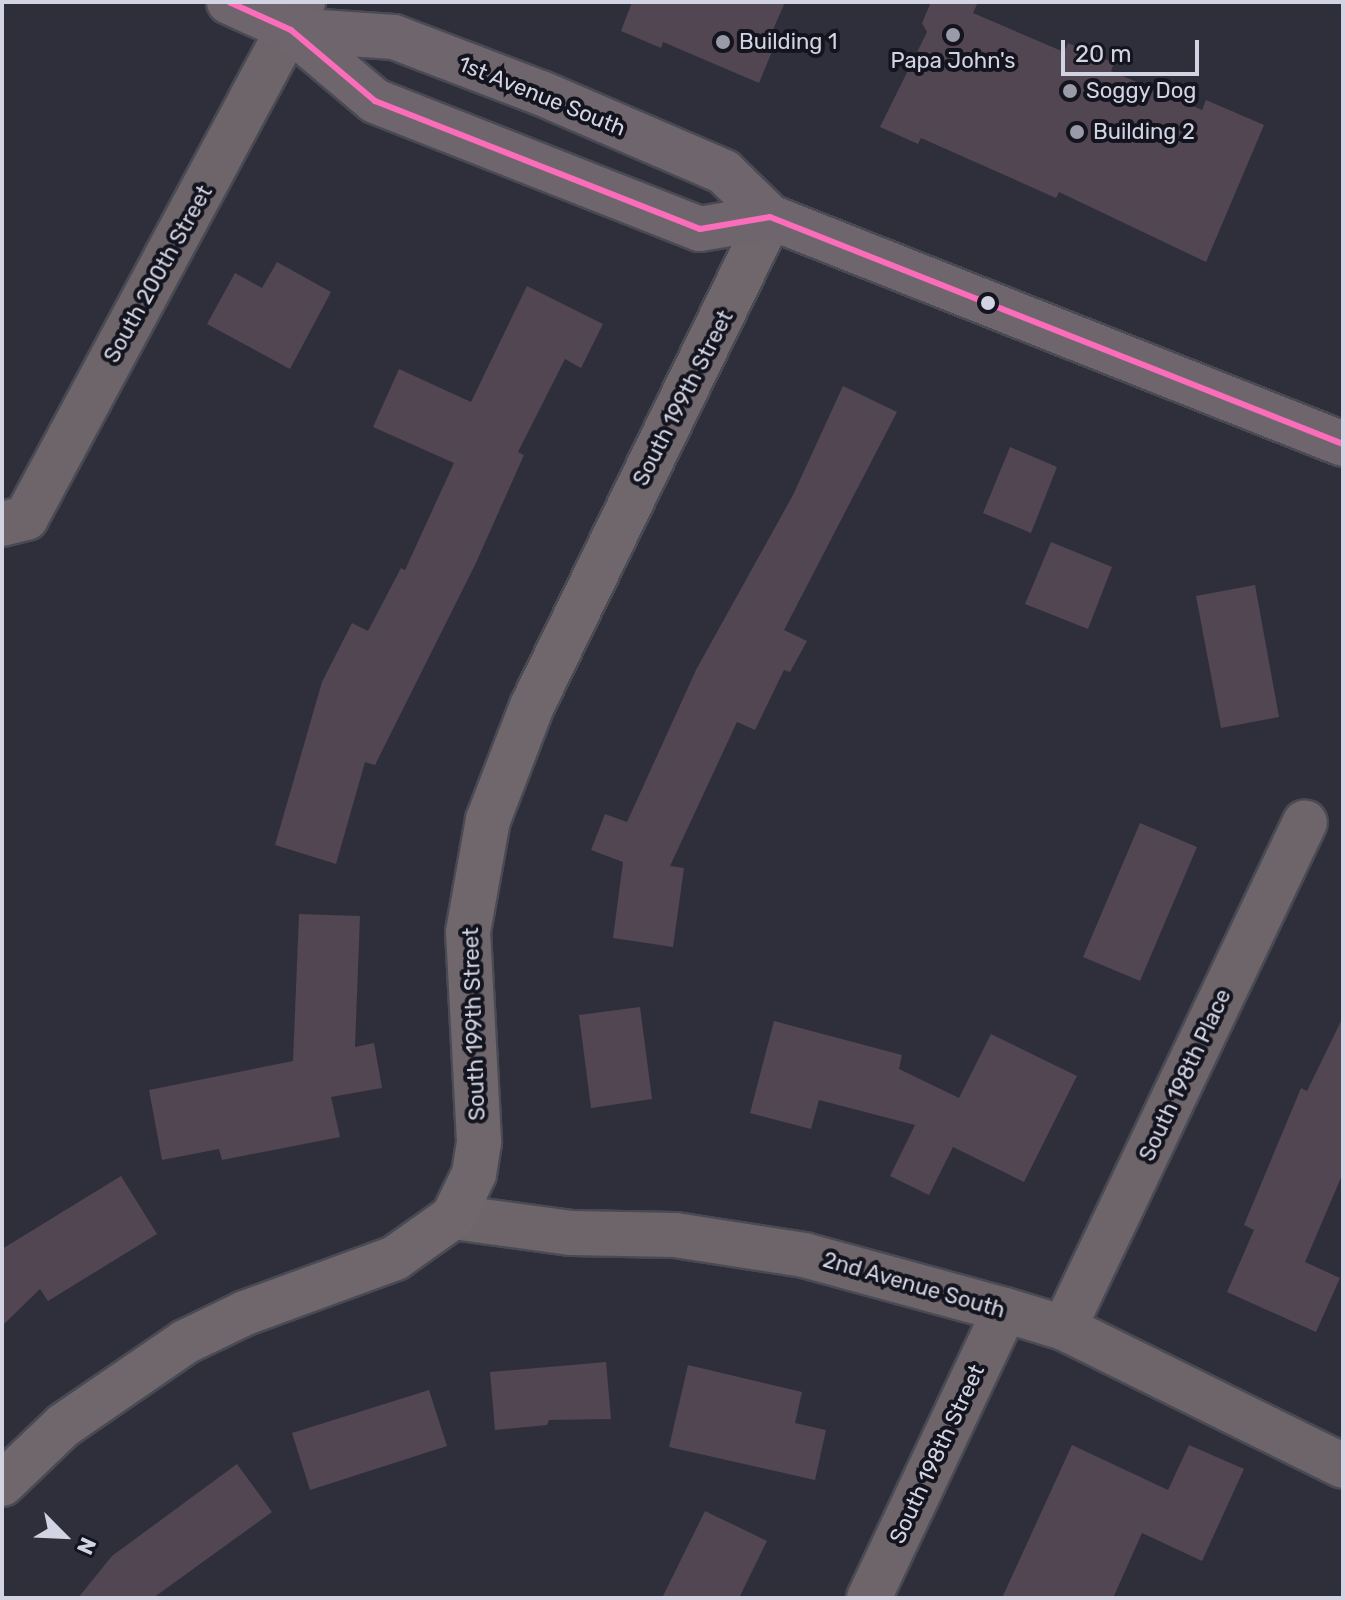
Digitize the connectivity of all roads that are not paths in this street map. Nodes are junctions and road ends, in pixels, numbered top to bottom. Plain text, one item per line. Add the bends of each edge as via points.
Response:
1 (229, 2) edge
2 (297, 16) edge
3 (770, 217) junction
4 (1343, 444) edge
5 (14, 521) edge
6 (1305, 822) dead end
7 (453, 1217) junction
8 (1005, 1310) junction
9 (1064, 1328) junction
10 (1343, 1466) edge
11 (2, 1484) edge
12 (869, 1598) edge

1 - 2 main road, 1st Avenue South
2 - 3 main road, 1st Avenue South via 394,37 541,93 724,172
2 - 3 main road, 1st Avenue South via 375,101 700,229
2 - 5 street, South 200th Street
3 - 4 main road, 1st Avenue South
3 - 7 street, South 199th Street via 532,706 488,820 468,932 479,1141 474,1174
6 - 9 street, South 198th Place
7 - 8 street, 2nd Avenue South via 572,1233 675,1235 804,1255
7 - 11 street, South 199th Street via 395,1258 245,1313 185,1342 64,1425
8 - 9 street, 2nd Avenue South
8 - 12 street, South 198th Street
9 - 10 street, 2nd Avenue South

